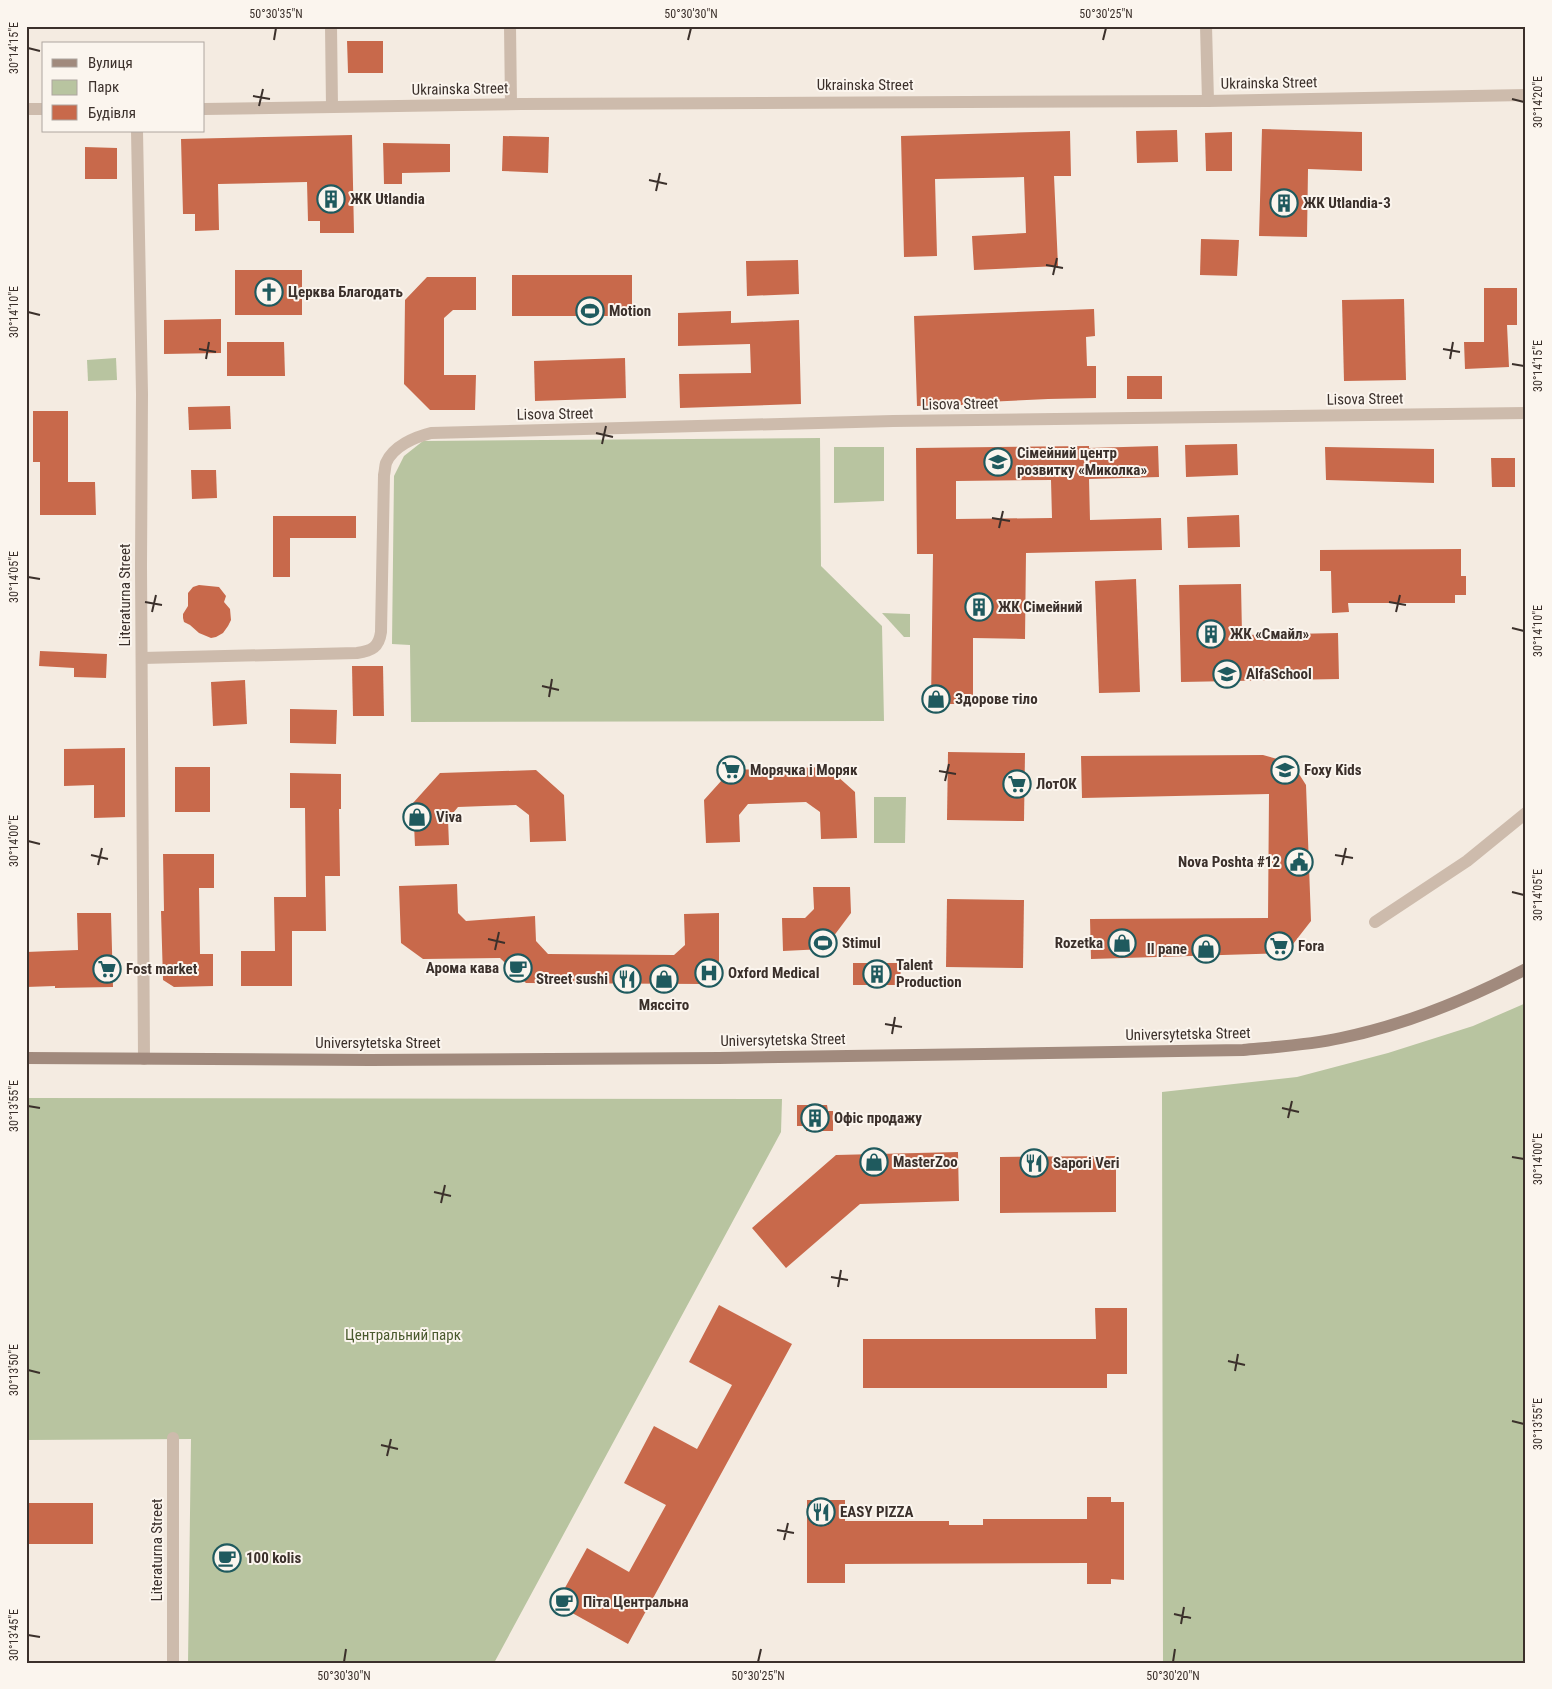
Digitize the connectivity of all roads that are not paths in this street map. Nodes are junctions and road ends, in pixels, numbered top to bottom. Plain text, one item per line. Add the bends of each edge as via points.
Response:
1 (331, 26) edge
2 (510, 26) edge
3 (1206, 26) edge
4 (1526, 96) edge
5 (1208, 101) junction
6 (511, 104) junction
7 (332, 106) junction
8 (26, 109) edge
9 (42, 109) edge
10 (205, 109) edge
11 (137, 132) edge
12 (1526, 413) edge
13 (142, 658) junction
14 (1526, 813) edge
15 (1375, 922) dead end
16 (1526, 969) edge
17 (26, 1058) edge
18 (144, 1059) junction
19 (173, 1438) dead end
20 (173, 1663) edge

1 - 7 street
2 - 6 street
3 - 5 street
4 - 5 street, Ukrainska Street
5 - 6 street, Ukrainska Street
6 - 7 street, Ukrainska Street
7 - 10 street, Ukrainska Street
8 - 9 street
11 - 13 street, Literaturna Street
12 - 13 street, Lisova Street via 892,420 431,433 399,448 386,463 381,632 376,647 357,653
13 - 18 street, Literaturna Street
14 - 15 street via 1468,861
16 - 18 main road, Universytetska Street via 1428,1013 1384,1027 1342,1038 1243,1050 719,1058
17 - 18 main road, Universytetska Street
19 - 20 street, Literaturna Street

